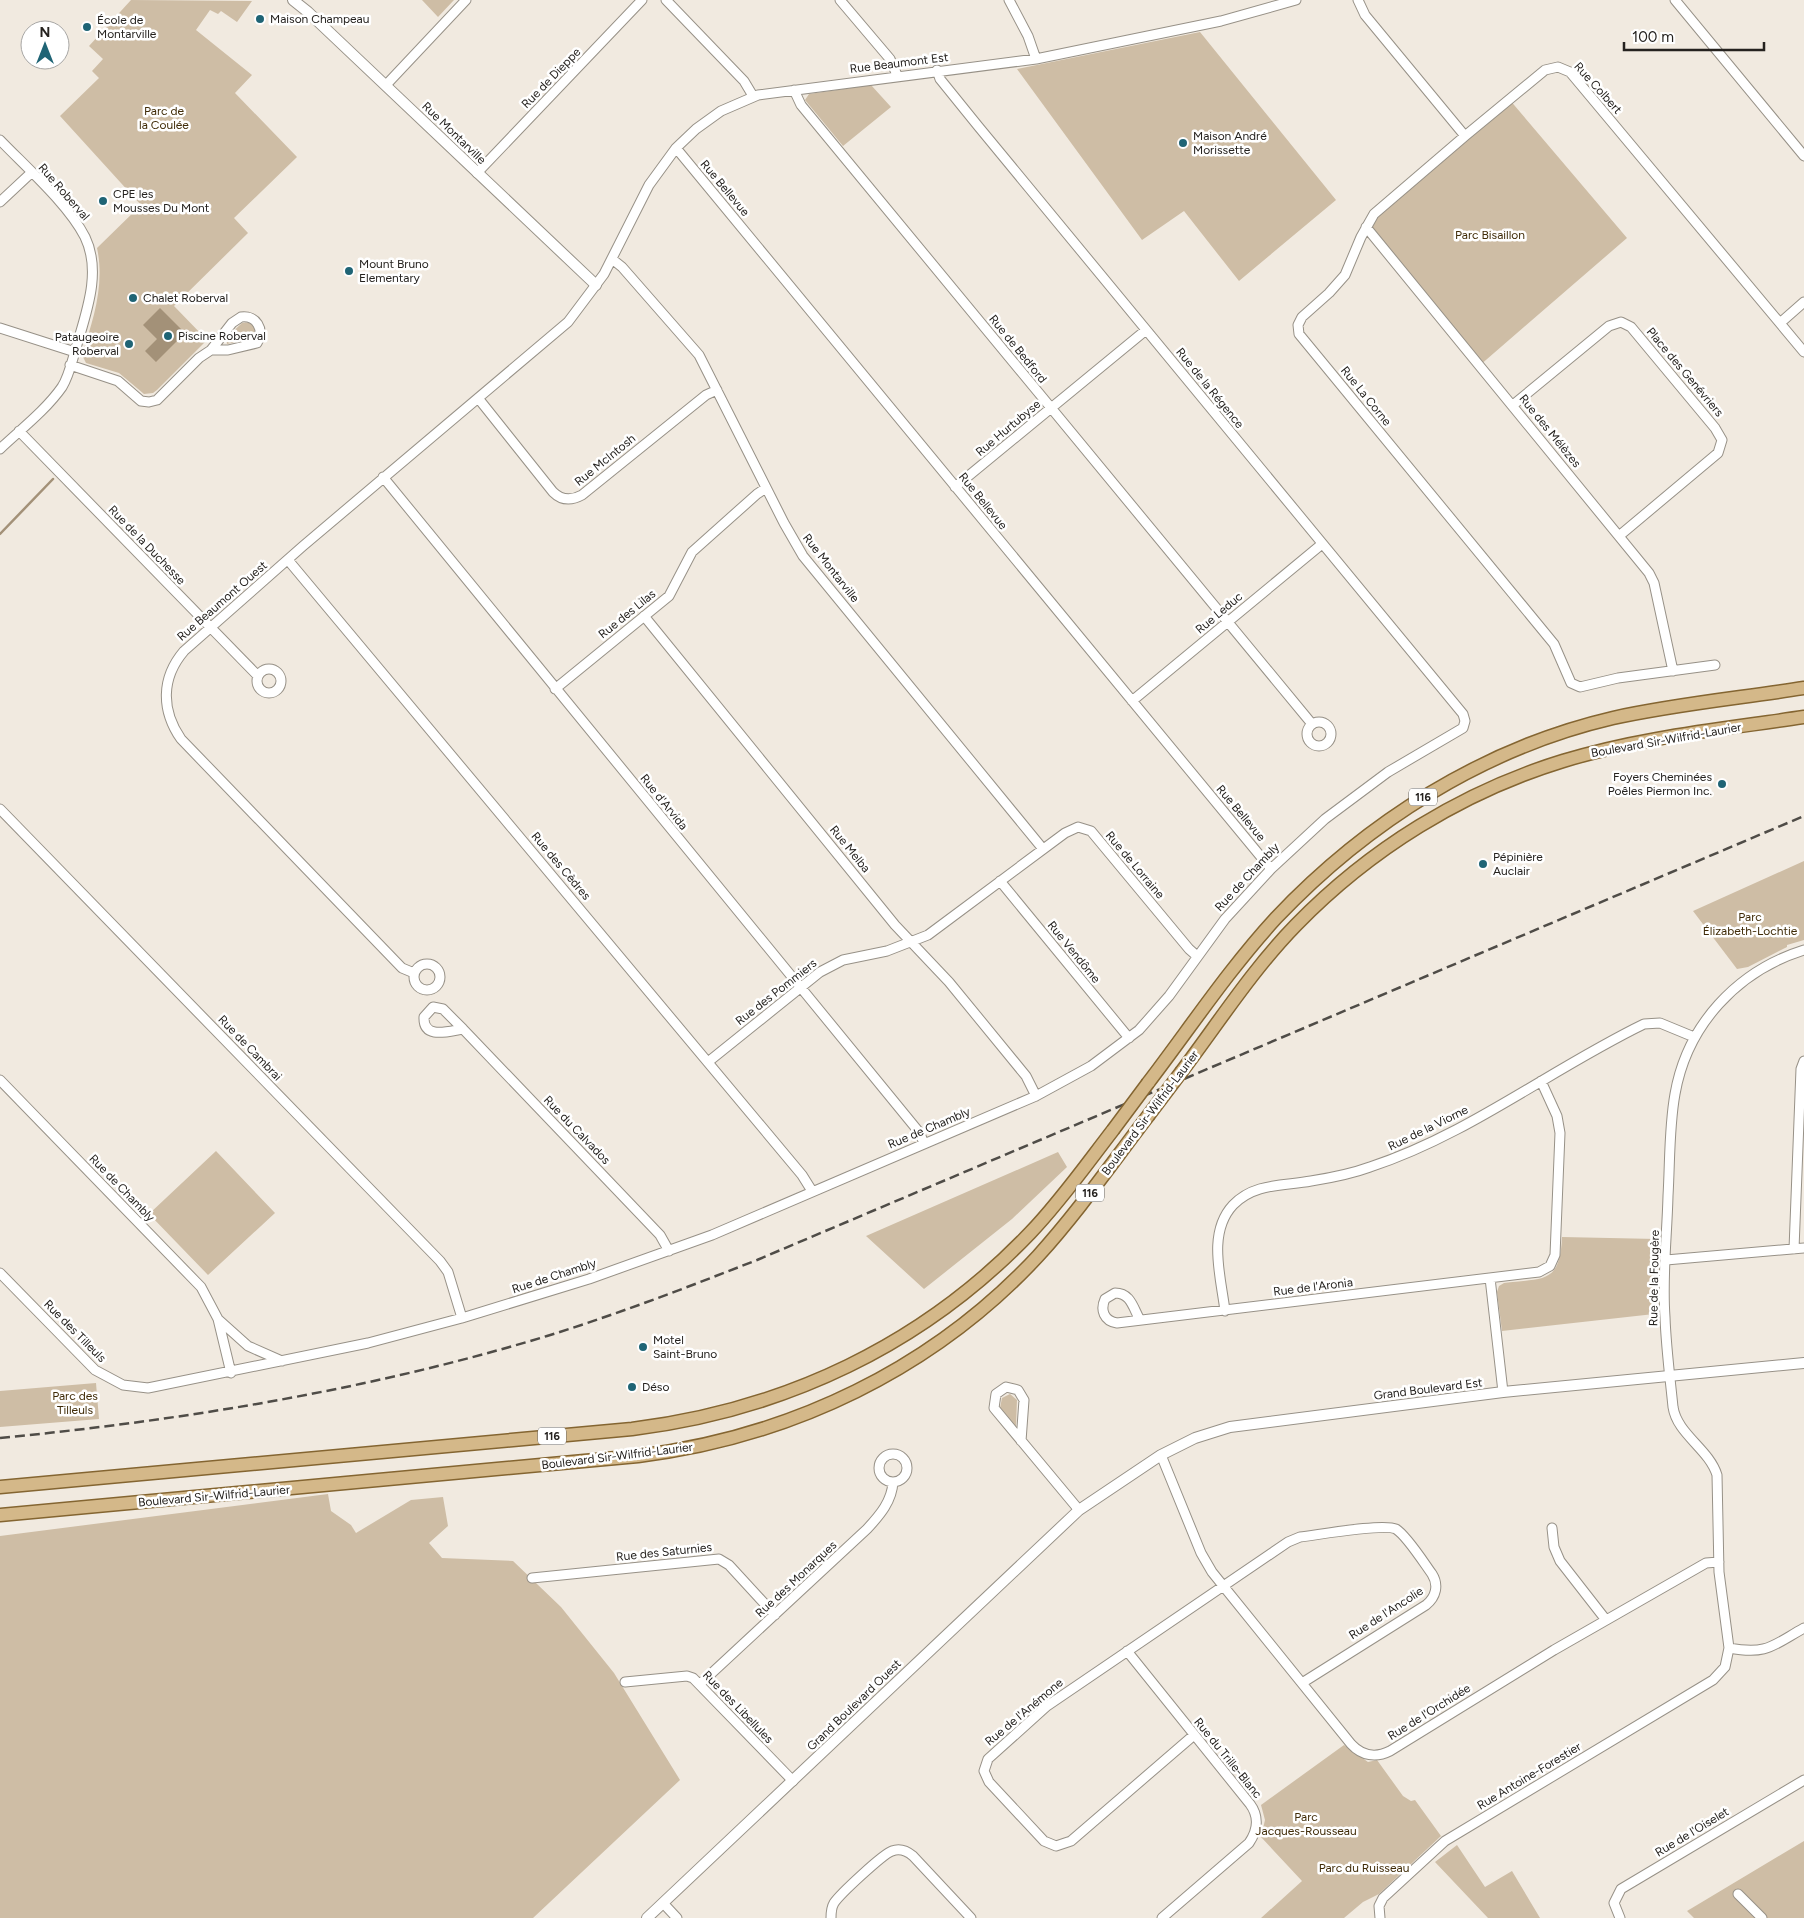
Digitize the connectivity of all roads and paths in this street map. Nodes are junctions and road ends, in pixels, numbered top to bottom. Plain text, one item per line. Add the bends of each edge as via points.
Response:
1 (293, 0) edge
2 (466, 0) edge
3 (642, 0) edge
4 (666, 0) edge
5 (840, 0) edge
6 (1009, 0) edge
7 (1296, 0) edge
8 (1358, 0) edge
9 (1675, 0) edge
10 (1036, 59) junction
11 (937, 70) junction
12 (897, 75) junction
13 (386, 86) junction
14 (794, 90) junction
15 (753, 96) junction
16 (1465, 136) junction
17 (0, 140) edge
18 (676, 148) junction
19 (1804, 156) edge
20 (31, 173) junction
21 (477, 173) junction
22 (0, 202) edge
23 (1366, 227) junction
24 (612, 259) junction
25 (596, 285) junction
26 (1804, 302) edge
27 (1780, 322) junction
28 (0, 328) edge
29 (1146, 330) junction
30 (211, 350) junction
31 (74, 352) junction
32 (1804, 352) edge
33 (70, 365) junction
34 (717, 390) junction
35 (478, 398) junction
36 (1513, 405) junction
37 (1051, 409) junction
38 (20, 430) junction
39 (0, 449) edge
40 (384, 477) junction
41 (956, 487) junction
42 (766, 488) junction
43 (1619, 536) junction
44 (1322, 544) junction
45 (288, 560) junction
46 (644, 616) junction
47 (1227, 622) junction
48 (210, 628) junction
49 (1715, 665) dead end
50 (1673, 671) junction
51 (258, 676) dead end
52 (555, 688) junction
53 (1804, 688) edge
54 (1132, 701) junction
55 (1804, 717) edge
56 (1465, 721) joint
57 (1312, 724) dead end
58 (0, 809) edge
59 (1043, 849) junction
60 (1271, 868) junction
61 (1000, 881) junction
62 (911, 942) junction
63 (1804, 950) edge
64 (1197, 956) junction
65 (414, 973) dead end
66 (799, 987) junction
67 (463, 1029) dead end
68 (1129, 1038) junction
69 (1694, 1038) junction
70 (1804, 1061) edge
71 (708, 1062) junction
72 (0, 1080) edge
73 (1541, 1081) junction
74 (1036, 1096) junction
75 (924, 1143) junction
76 (812, 1191) junction
77 (1804, 1248) edge
78 (1794, 1249) junction
79 (669, 1251) junction
80 (1666, 1260) junction
81 (0, 1274) edge
82 (1490, 1278) junction
83 (1225, 1311) junction
84 (462, 1318) junction
85 (218, 1319) junction
86 (1140, 1320) dead end
87 (283, 1362) junction
88 (1804, 1363) edge
89 (231, 1373) junction
90 (1670, 1376) junction
91 (1503, 1392) junction
92 (1021, 1441) junction
93 (1161, 1455) junction
94 (893, 1482) dead end
95 (0, 1487) edge
96 (1078, 1510) junction
97 (0, 1515) edge
98 (1552, 1528) dead end
99 (1719, 1562) junction
100 (532, 1578) dead end
101 (1223, 1586) junction
102 (775, 1614) junction
103 (1606, 1620) junction
104 (1804, 1628) edge
105 (1728, 1648) junction
106 (1127, 1651) junction
107 (1717, 1678) joint
108 (625, 1682) dead end
109 (1302, 1683) junction
110 (700, 1684) junction
111 (1194, 1735) junction
112 (1804, 1780) edge
113 (792, 1781) junction
114 (1738, 1894) dead end
115 (663, 1903) junction
116 (647, 1918) edge
117 (677, 1918) edge
118 (831, 1918) edge
119 (971, 1918) edge
120 (1162, 1918) edge
121 (1380, 1918) edge
122 (1620, 1918) edge
123 (1762, 1918) edge

1 - 13 street, Rue Montarville
2 - 13 street
3 - 21 street, Rue de Dieppe
4 - 15 street via 748,86
5 - 12 street via 890,59
6 - 10 street
7 - 10 street, Rue Beaumont Est via 1221,21
8 - 16 street via 1365,15
9 - 19 street
10 - 11 street, Rue Beaumont Est
11 - 12 street, Rue Beaumont Est
11 - 29 street, Rue de la Régence via 940,79
12 - 14 street, Rue Beaumont Est
13 - 21 street, Rue Montarville
14 - 15 street, Rue Beaumont Est
14 - 37 street, Rue de Bedford via 801,105
15 - 18 street, Rue Beaumont Est via 712,117
16 - 23 street, Rue La Corne via 1374,214
16 - 27 street, Rue Colbert via 1545,70 1558,66 1567,70
17 - 20 street, Rue Roberval
18 - 24 street, Rue Beaumont Est via 649,185
18 - 41 street, Rue Bellevue
20 - 22 street
20 - 31 street, Rue Roberval via 69,214 91,254 90,299
21 - 25 street, Rue Montarville
23 - 36 street, Rue des Mélèzes
23 - 50 street, Rue La Corne via 1345,274 1302,317 1298,325 1299,334 1554,644 1572,684 1582,686
24 - 25 street, Rue Beaumont Est
24 - 34 street, Rue Montarville via 690,343
25 - 35 street, Rue Beaumont Ouest via 562,327
26 - 27 street
27 - 32 street, Rue Colbert
28 - 31 street
29 - 37 street, Rue Hurtubyse
29 - 44 street, Rue de la Régence
30 - 30 street via 253,345 260,339 258,324 246,316 236,319
30 - 33 street via 152,402 141,401 118,381
31 - 33 street, Rue Roberval
33 - 38 street, Rue Roberval via 61,388
34 - 35 street, Rue McIntosh via 706,395 582,495 570,499 553,492
34 - 42 street, Rue Montarville
35 - 40 street, Rue Beaumont Ouest
36 - 43 street, Rue des Mélèzes
36 - 43 street, Place des Genévriers via 1609,326 1621,322 1631,327 1716,428 1722,440 1718,453
37 - 41 street, Rue Hurtubyse
37 - 47 street, Rue de Bedford
38 - 39 street, Rue Roberval
38 - 48 street, Rue de la Duchesse
40 - 45 street, Rue Beaumont Ouest
40 - 52 street, Rue d'Arvida
41 - 54 street, Rue Bellevue
42 - 46 street, Rue des Lilas via 692,552 672,594
42 - 59 street, Rue Montarville via 790,536 809,564
43 - 50 street, Rue des Mélèzes via 1653,580
44 - 47 street, Rue Leduc
44 - 56 street, Rue de la Régence via 1463,714
45 - 48 street, Rue Beaumont Ouest
45 - 71 street, Rue des Cèdres
46 - 52 street, Rue des Lilas
46 - 62 street, Rue Melba
47 - 54 street, Rue Leduc
47 - 57 street, Rue de Bedford
48 - 51 street, Rue de la Duchesse
48 - 65 street, Rue Beaumont Ouest via 184,652 170,672 166,701 174,729 402,968
49 - 50 street
52 - 66 street, Rue d'Arvida
53 - 95 main road, Boulevard Sir-Wilfrid-Laurier / 116, bridge via 1659,710 1551,736 1498,757 1431,793 1381,825 1293,901 1231,973 1032,1232 966,1292 922,1324 824,1379 770,1400 712,1416 638,1428
54 - 60 street, Rue Bellevue
55 - 97 main road, Boulevard Sir-Wilfrid-Laurier / 116, bridge via 1644,742 1564,760 1497,786 1428,821 1392,844 1351,875 1295,927 1263,963 1052,1239 1018,1276 936,1345 837,1401 778,1425 714,1443 638,1456
56 - 60 street, Rue de Chambly via 1459,732 1410,758 1354,796
58 - 84 street, Rue de Cambrai via 440,1261 448,1272
59 - 61 street, Rue des Pommiers
59 - 64 street, Rue de Lorraine via 1072,828 1088,829
60 - 64 street, Rue de Chambly via 1224,919
61 - 62 street, Rue des Pommiers via 928,935
61 - 68 street, Rue Vendôme
62 - 66 street, Rue des Pommiers via 837,962
62 - 74 street, Rue Melba via 949,982 1026,1076
63 - 69 street, Rue de la Fougère via 1776,960 1743,980 1720,1002
64 - 68 street, Rue de Chambly via 1163,1003
66 - 71 street, Rue des Pommiers
66 - 75 street, Rue d'Arvida via 919,1132
67 - 79 street, Rue du Calvados via 660,1235
68 - 74 street, Rue de Chambly via 1075,1077
69 - 73 street, Rue de la Viorne via 1660,1023 1647,1023
69 - 80 street, Rue de la Fougère via 1680,1072 1674,1100
70 - 78 street via 1801,1070
71 - 76 street, Rue des Cèdres
72 - 85 street, Rue de Chambly via 195,1280 210,1300
73 - 82 street, Rue de l'Aronia via 1560,1129 1555,1258 1542,1271
73 - 83 street, Rue de la Viorne via 1442,1138 1402,1156 1349,1173 1264,1188 1243,1197 1227,1213 1219,1234
74 - 75 street, Rue de Chambly
75 - 76 street, Rue de Chambly
76 - 79 street, Rue de Chambly
77 - 78 street
78 - 80 street
79 - 84 street, Rue de Chambly
80 - 90 street, Rue de la Fougère via 1665,1317
81 - 89 street, Rue des Tilleuls via 89,1364 116,1383 135,1388 155,1388
82 - 83 street, Rue de l'Aronia
82 - 91 street
83 - 86 street, Rue de l'Aronia
84 - 87 street, Rue de Chambly
85 - 87 street, Rue de Chambly via 248,1346
85 - 89 street, Rue de Chambly
87 - 89 street, Rue de Chambly
88 - 90 street, Grand Boulevard Est
90 - 91 street, Grand Boulevard Est
90 - 99 street, Rue de la Fougère via 1676,1418 1717,1474
91 - 93 street, Grand Boulevard Est via 1244,1424 1206,1434
92 - 92 street via 1023,1396 1018,1390 1006,1388 996,1394 994,1408
92 - 96 street
93 - 96 street, Grand Boulevard Est
93 - 101 street, Rue de l'Orchidée via 1201,1553
94 - 102 street, Rue des Monarques via 893,1493 874,1522
96 - 113 street, Grand Boulevard Ouest
98 - 103 street via 1554,1547 1560,1561
99 - 103 street, Rue de l'Orchidée via 1706,1563
99 - 105 street, Rue de la Fougère
100 - 102 street, Rue des Saturnies via 718,1559 730,1565
101 - 106 street, Rue de l'Anémone
101 - 109 street, Rue de l'Orchidée
101 - 109 street, Rue de l'Ancolie via 1297,1538 1386,1527 1402,1535 1434,1578 1434,1597
102 - 110 street, Rue des Monarques
103 - 109 street, Rue de l'Orchidée via 1379,1755 1367,1754 1353,1747
104 - 105 street via 1763,1650 1751,1652
105 - 107 street, Rue de la Fougère via 1726,1664
106 - 111 street, Rue du Trille-Blanc
106 - 111 street, Rue de l'Anémone via 1047,1706 993,1754 984,1768 989,1782 1044,1841 1053,1846 1063,1845
107 - 121 street, Rue Antoine-Forestier via 1445,1841 1383,1898 1379,1906
108 - 110 street, Rue des Libellules via 687,1676
110 - 113 street, Rue des Libellules
111 - 120 street, Rue du Trille-Blanc via 1252,1807 1256,1829 1246,1845
112 - 122 street, Rue de l'Oiselet via 1621,1889 1614,1903
113 - 115 street, Grand Boulevard Ouest
114 - 123 street
115 - 116 street, Grand Boulevard Ouest
115 - 117 street
118 - 119 street via 832,1908 839,1898 886,1854 898,1849 913,1856

